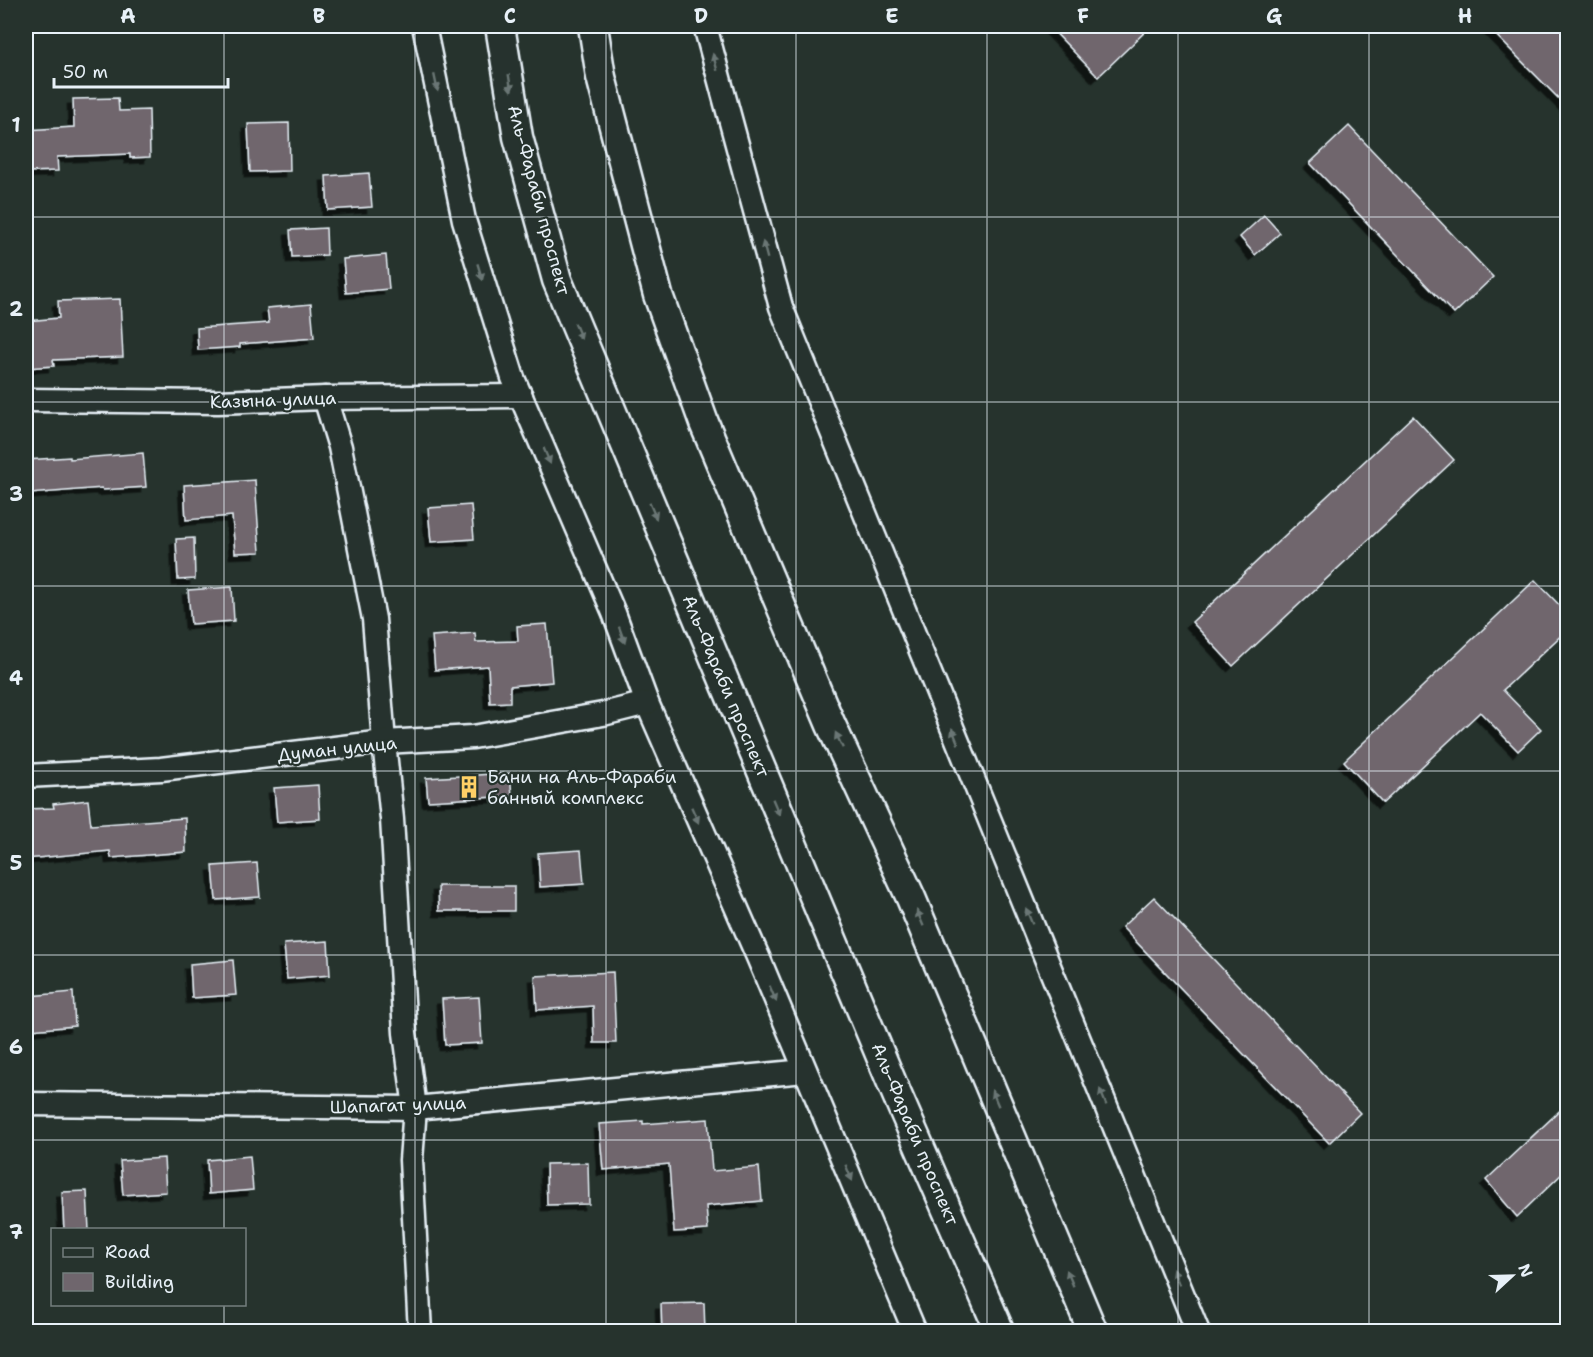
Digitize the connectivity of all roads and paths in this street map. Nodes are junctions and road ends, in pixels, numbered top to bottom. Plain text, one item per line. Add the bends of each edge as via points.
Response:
1 (424, 26) edge
2 (500, 26) edge
3 (593, 26) edge
4 (705, 26) edge
5 (521, 396) junction
6 (326, 398) junction
7 (26, 400) edge
8 (647, 703) junction
9 (384, 742) junction
10 (26, 776) edge
11 (805, 1071) junction
12 (26, 1104) edge
13 (415, 1108) junction
14 (420, 1332) edge
15 (915, 1332) edge
16 (1000, 1332) edge
17 (1093, 1332) edge
18 (1198, 1332) edge

1 -> 5 street via 464,220
2 -> 16 street, Аль-Фараби проспект via 518,137 557,280 888,1074
17 -> 3 street via 911,898 831,725 704,423 658,295 601,77
18 -> 4 street via 781,307
5 - 6 street, Казына улица
5 -> 8 street via 614,613
6 - 7 street, Казына улица via 218,402
6 - 9 street via 340,447 374,619
8 - 9 street, Думан улица via 472,737
8 -> 11 street
9 - 10 street, Думан улица via 161,769
9 - 13 street via 405,1033
11 - 13 street, Шапагат улица
11 -> 15 street
12 - 13 street, Шапагат улица
13 - 14 street via 411,1160

